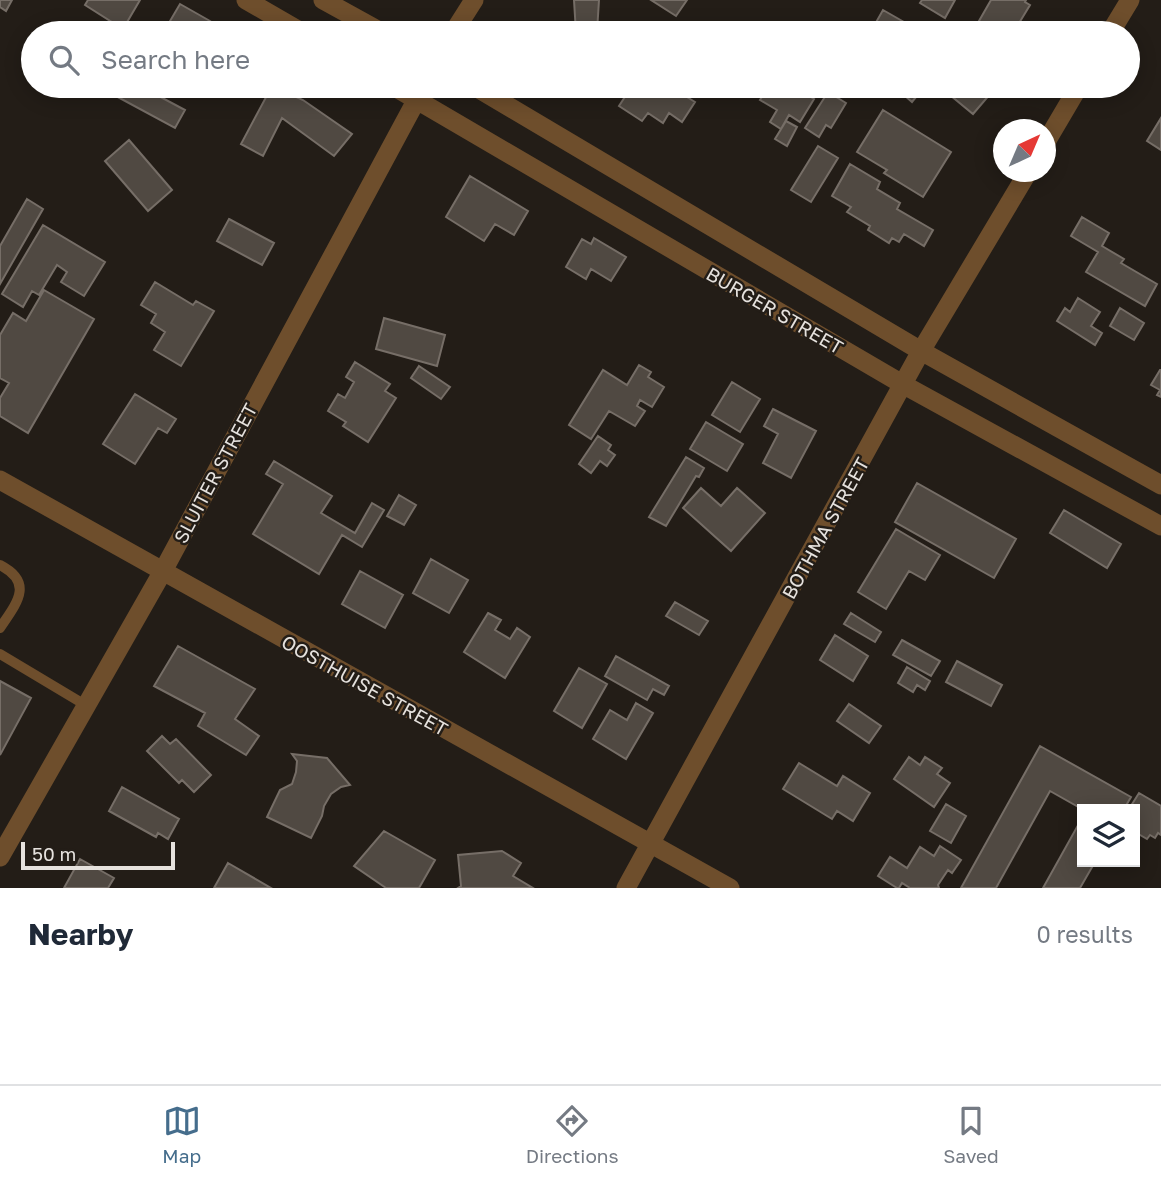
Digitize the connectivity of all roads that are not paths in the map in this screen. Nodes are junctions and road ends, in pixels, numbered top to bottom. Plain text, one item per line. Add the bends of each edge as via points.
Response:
1 (246, 0) edge
2 (323, 0) edge
3 (474, 0) edge
4 (1130, 0) edge
5 (282, 21) edge
6 (361, 21) edge
7 (461, 21) edge
8 (1117, 21) edge
9 (417, 98) edge
10 (428, 98) edge
11 (494, 98) edge
12 (1072, 98) edge
13 (1056, 124) edge
14 (1022, 182) edge
15 (921, 351) junction
16 (904, 385) junction
17 (0, 480) edge
18 (1161, 485) edge
19 (1161, 526) edge
20 (0, 565) edge
21 (163, 571) junction
22 (0, 628) edge
23 (0, 654) edge
24 (87, 706) junction
25 (650, 845) junction
26 (0, 857) edge
27 (626, 888) edge
28 (730, 888) edge

1 - 5 street
2 - 6 street
3 - 7 street
4 - 8 street
9 - 21 street, SLUITER STREET
10 - 16 street, BURGER STREET
11 - 15 street, BURGER STREET
12 - 13 street
14 - 15 street, BOTHMA STREET
15 - 16 street, BOTHMA STREET
15 - 18 street, BURGER STREET
16 - 19 street, BURGER STREET
16 - 25 street, BOTHMA STREET
17 - 21 street, OOSTHUISE STREET
20 - 22 lane via 14,573 20,588
21 - 24 street, SLUITER STREET
21 - 25 street, OOSTHUISE STREET
23 - 24 lane
24 - 26 street, SLUITER STREET
25 - 27 street, BOTHMA STREET
25 - 28 street, OOSTHUISE STREET

